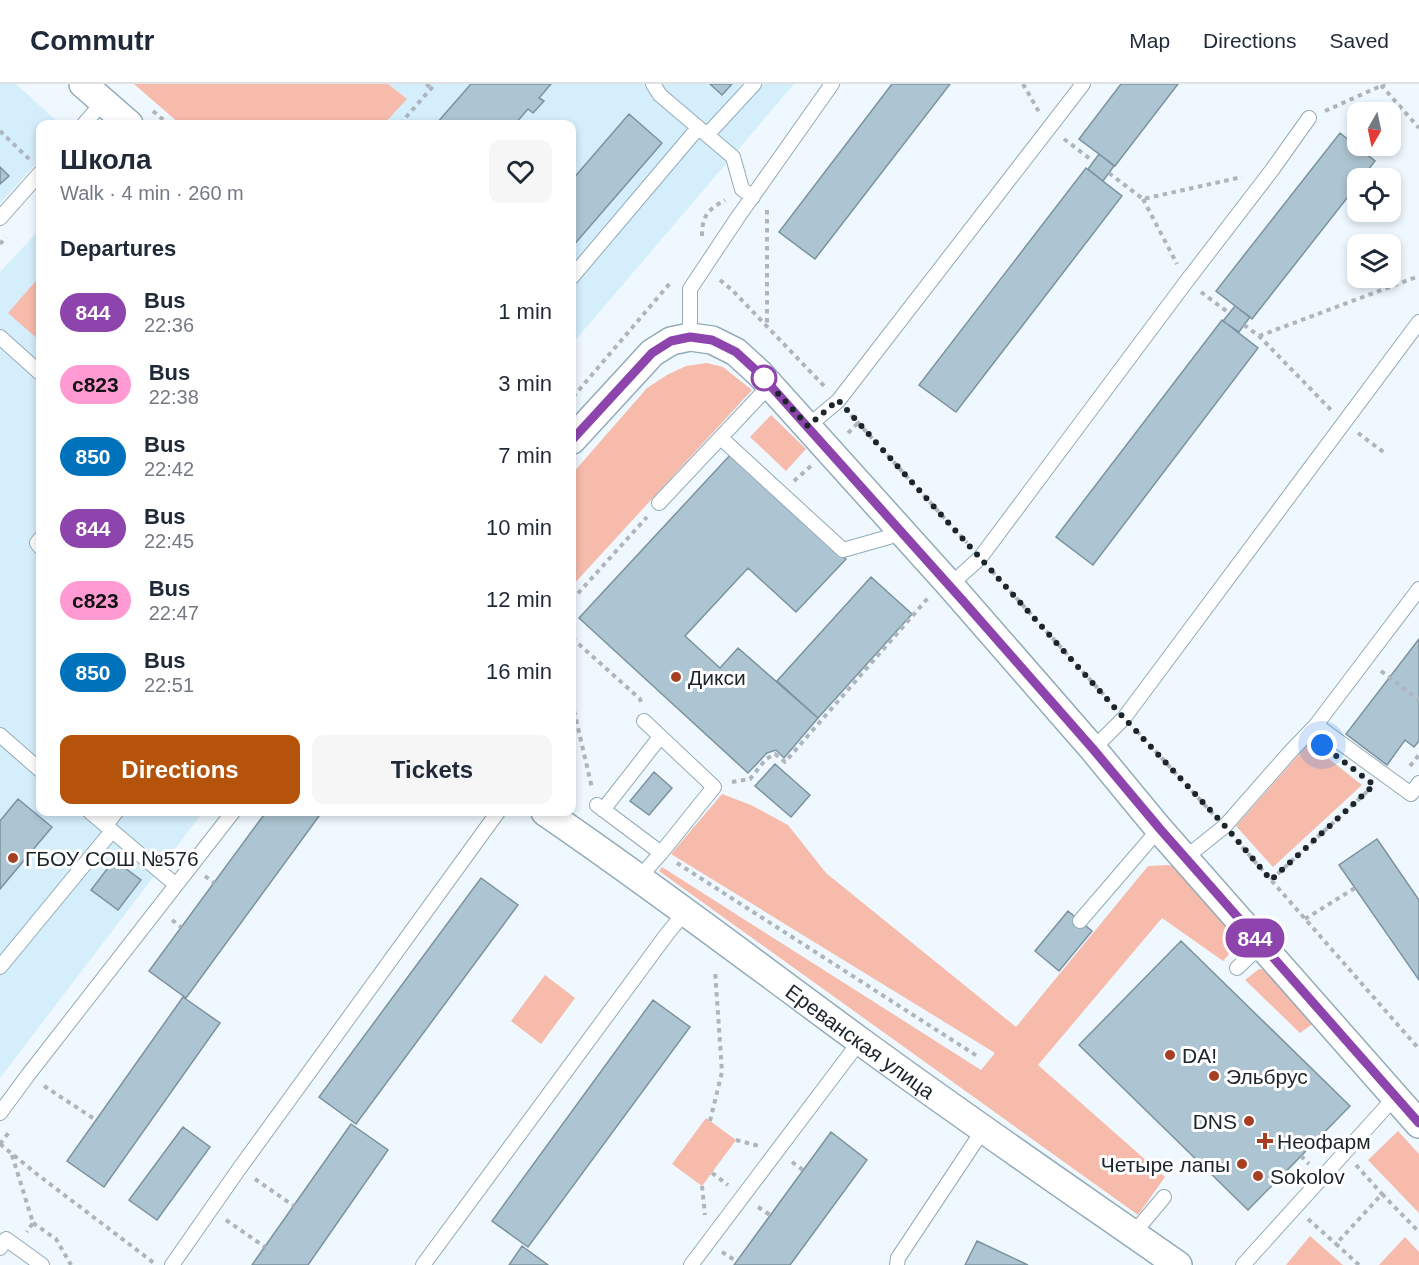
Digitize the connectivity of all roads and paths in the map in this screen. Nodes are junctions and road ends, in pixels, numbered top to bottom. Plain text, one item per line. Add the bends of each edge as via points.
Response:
1 (426, 84) edge
2 (435, 84) edge
3 (653, 84) edge
4 (754, 84) edge
5 (832, 84) edge
6 (1023, 84) edge
7 (1083, 84) edge
8 (1382, 84) edge
9 (431, 88) junction
10 (95, 91) edge
11 (1309, 118) joint
12 (85, 120) edge
13 (125, 120) edge
14 (403, 120) edge
15 (1048, 128) junction
16 (1419, 128) edge
17 (0, 132) edge
18 (703, 132) junction
19 (1094, 162) dead end
20 (36, 167) edge
21 (1272, 171) junction
22 (36, 172) edge
23 (1109, 173) dead end
24 (767, 177) junction
25 (753, 197) junction
26 (0, 218) edge
27 (576, 273) edge
28 (1419, 276) edge
29 (1419, 322) edge
30 (1244, 325) dead end
31 (767, 326) dead end
32 (1259, 336) junction
33 (0, 337) edge
34 (690, 337) junction
35 (792, 352) dead end
36 (36, 370) edge
37 (770, 385) junction
38 (838, 400) junction
39 (1344, 423) junction
40 (808, 426) junction
41 (576, 436) edge
42 (721, 438) junction
43 (1386, 454) dead end
44 (659, 503) joint
45 (903, 533) junction
46 (980, 558) junction
47 (947, 582) junction
48 (1419, 589) edge
49 (576, 596) edge
50 (576, 642) edge
51 (1379, 670) dead end
52 (1419, 699) edge
53 (576, 718) edge
54 (1124, 718) junction
55 (644, 722) joint
56 (1316, 725) junction
57 (0, 735) edge
58 (660, 737) junction
59 (1093, 749) junction
60 (36, 766) edge
61 (1419, 783) edge
62 (1374, 785) dead end
63 (714, 786) junction
64 (599, 807) junction
65 (95, 816) edge
66 (114, 816) edge
67 (230, 816) edge
68 (495, 816) edge
69 (551, 816) edge
70 (1225, 826) junction
71 (109, 828) junction
72 (1160, 829) junction
73 (661, 853) junction
74 (1185, 858) junction
75 (639, 878) junction
76 (1271, 880) junction
77 (176, 885) junction
78 (1355, 888) dead end
79 (685, 912) junction
80 (1305, 919) junction
81 (1080, 921) dead end
82 (1262, 945) junction
83 (0, 967) edge
84 (1237, 968) dead end
85 (715, 970) dead end
86 (860, 1041) junction
87 (1419, 1049) edge
88 (976, 1056) dead end
89 (44, 1086) dead end
90 (1395, 1097) junction
91 (0, 1113) edge
92 (96, 1120) dead end
93 (710, 1121) dead end
94 (1419, 1124) edge
95 (983, 1130) junction
96 (0, 1144) edge
97 (11, 1153) junction
98 (1344, 1153) junction
99 (239, 1169) junction
100 (1382, 1194) junction
101 (1164, 1197) dead end
102 (294, 1206) dead end
103 (1294, 1207) junction
104 (210, 1210) junction
105 (33, 1223) junction
106 (1419, 1232) edge
107 (1133, 1234) junction
108 (1336, 1244) junction
109 (17, 1247) junction
110 (265, 1247) dead end
111 (0, 1248) edge
112 (42, 1265) edge
113 (71, 1265) edge
114 (156, 1265) edge
115 (172, 1265) edge
116 (423, 1265) edge
117 (692, 1265) edge
118 (897, 1265) edge
119 (1179, 1265) edge
120 (1243, 1265) edge
121 (1359, 1265) edge

1 - 9 path
2 - 9 path
3 - 18 lane
4 - 18 lane
5 - 24 lane
6 - 15 path
7 - 15 lane
8 - 11 path
8 - 16 path
9 - 14 path
10 - 12 lane
10 - 13 street
11 - 21 lane
15 - 19 path
15 - 38 lane
17 - 20 path
18 - 25 lane via 733,157 742,189
18 - 27 lane
21 - 23 path via 1143,199
21 - 46 lane
22 - 26 lane
24 - 25 lane
24 - 31 path
25 - 34 lane via 690,289
28 - 32 path
29 - 39 lane
30 - 32 path
32 - 39 path
33 - 36 lane
34 - 37 street via 712,340 736,352
34 - 41 street via 671,341 652,353
35 - 38 path
37 - 40 street
37 - 42 lane
38 - 40 lane
38 - 46 path
39 - 43 path
39 - 54 lane
40 - 45 street
42 - 44 lane
42 - 45 lane via 843,550
44 - 49 path
45 - 47 street
46 - 47 lane
46 - 54 path
47 - 59 street
47 - 63 path via 785,762 775,754 750,778
48 - 56 lane
50 - 55 path via 640,699
51 - 52 path
53 - 64 path
54 - 59 lane
54 - 70 path
55 - 58 lane
56 - 61 lane via 1411,794
56 - 70 lane
57 - 60 lane
58 - 63 lane
58 - 64 lane
59 - 72 street
62 - 76 path
63 - 73 lane
64 - 73 lane
65 - 71 lane
66 - 71 lane
67 - 77 lane
68 - 99 lane
69 - 75 street, Ереванская улица
70 - 74 lane
70 - 76 path
71 - 77 lane
71 - 83 lane
72 - 74 street
72 - 81 lane
73 - 75 lane
73 - 88 path
74 - 82 street
75 - 79 street, Ереванская улица
76 - 80 path
77 - 91 lane
78 - 80 path
79 - 86 street, Ереванская улица
79 - 116 lane
80 - 87 path
82 - 84 lane
82 - 90 street
85 - 93 path via 722,1072
86 - 95 street, Ереванская улица
86 - 117 lane
89 - 92 path
90 - 94 street
90 - 98 lane
95 - 107 street, Ереванская улица
95 - 118 lane
96 - 97 path
97 - 105 path
97 - 114 path
98 - 100 path
98 - 103 lane
99 - 102 path
99 - 104 lane
100 - 106 path
100 - 108 path
101 - 107 lane
103 - 108 path
103 - 120 lane
104 - 110 path
104 - 115 lane
105 - 109 path
105 - 113 path via 56,1239
107 - 119 street, Ереванская улица
108 - 121 path
109 - 111 lane via 6,1239
109 - 112 lane

